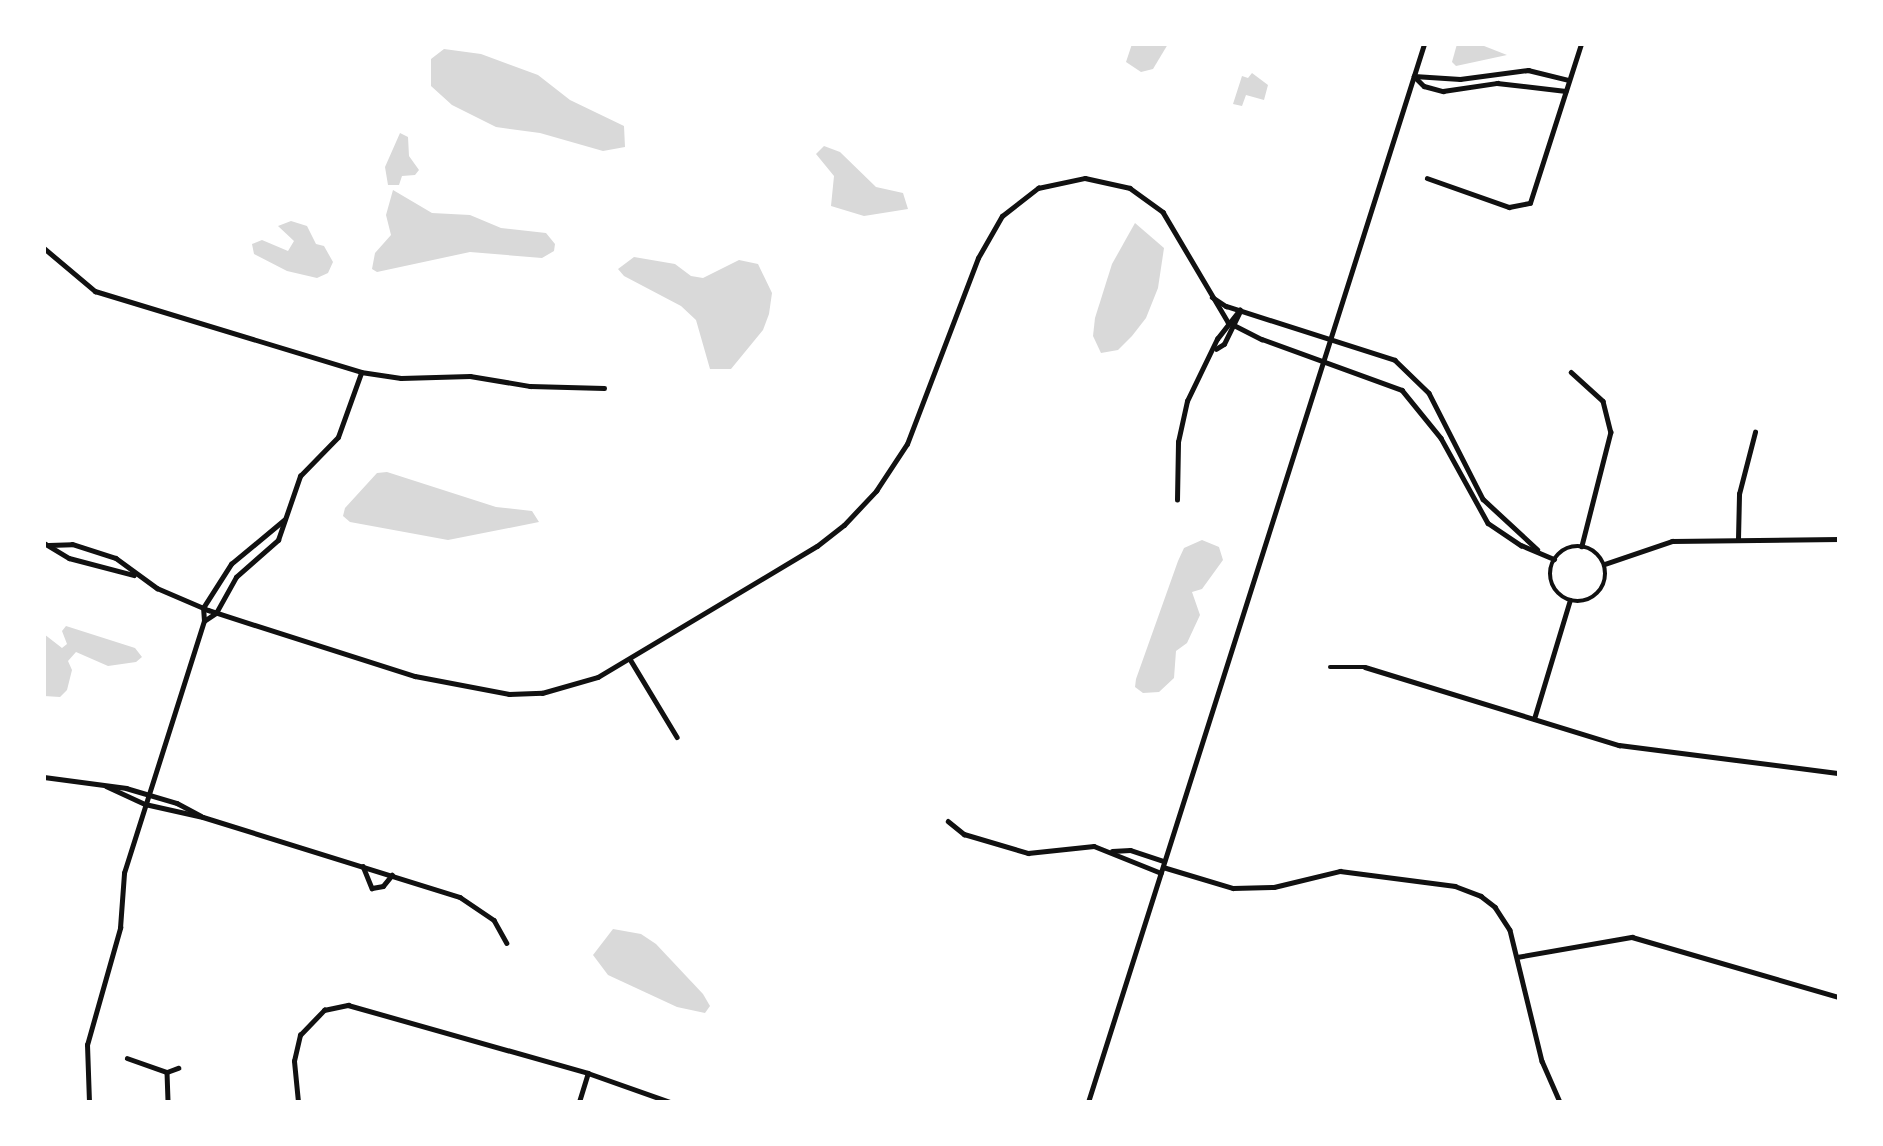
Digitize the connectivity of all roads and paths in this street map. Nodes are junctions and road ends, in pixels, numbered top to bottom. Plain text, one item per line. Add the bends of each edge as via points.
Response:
1 (1424, 44) edge
2 (1581, 44) edge
3 (1414, 76) junction
4 (1569, 80) junction
5 (1566, 91) junction
6 (1427, 178) dead end
7 (44, 248) edge
8 (1212, 296) junction
9 (1240, 310) junction
10 (1228, 322) junction
11 (1236, 326) junction
12 (1329, 340) junction
13 (1215, 349) junction
14 (1324, 359) junction
15 (361, 372) junction
16 (1571, 372) dead end
17 (604, 388) dead end
18 (1755, 432) dead end
19 (1177, 500) dead end
20 (284, 520) junction
21 (1738, 539) junction
22 (1839, 539) edge
23 (47, 544) edge
24 (1583, 546) junction
25 (1538, 550) junction
26 (244, 555) junction
27 (1554, 559) junction
28 (250, 564) junction
29 (1605, 564) junction
30 (135, 575) junction
31 (1570, 600) junction
32 (203, 608) junction
33 (216, 613) junction
34 (204, 621) junction
35 (630, 659) junction
36 (1330, 667) dead end
37 (1534, 719) junction
38 (677, 737) dead end
39 (1839, 773) edge
40 (44, 777) edge
41 (106, 786) junction
42 (149, 794) junction
43 (145, 804) junction
44 (203, 817) junction
45 (948, 821) dead end
46 (1112, 851) junction
47 (363, 866) junction
48 (1163, 867) junction
49 (392, 875) junction
50 (507, 943) dead end
51 (1517, 957) junction
52 (1839, 997) edge
53 (127, 1058) dead end
54 (178, 1068) dead end
55 (167, 1072) junction
56 (587, 1073) junction
57 (89, 1102) edge
58 (168, 1102) edge
59 (298, 1102) edge
60 (579, 1102) edge
61 (670, 1102) edge
62 (1088, 1102) edge
63 (1560, 1102) edge

1 - 3 street
2 - 4 street
3 - 4 street via 1460,79 1528,70
3 - 5 street via 1424,86 1443,91 1497,83
3 - 12 street
4 - 5 street
5 - 6 street via 1530,203 1509,207
7 - 15 street via 95,292
8 - 9 street
8 - 10 street
8 - 35 street via 1175,226 1130,188 1112,181 1064,179 1019,199 989,235 923,410 876,491 817,546
9 - 10 street
9 - 11 street
9 - 12 street
10 - 11 street
10 - 13 street
11 - 13 street
11 - 14 street
12 - 14 street
12 - 25 street via 1373,349 1412,373 1429,393 1483,499
13 - 19 street via 1184,411
14 - 25 street via 1402,390 1411,398 1441,438 1488,523 1521,545
14 - 48 street
15 - 17 street
15 - 20 street via 342,430 300,476
16 - 24 street via 1603,401 1611,432
18 - 21 street via 1739,494
20 - 26 street
20 - 28 street via 274,545
21 - 22 street
21 - 29 street via 1672,541
23 - 30 street via 69,558
23 - 30 street via 72,544 116,558
24 - 27 street via 1570,547
24 - 29 street via 1596,552
25 - 27 street
26 - 28 street
26 - 32 street via 231,564
27 - 31 street via 1553,587
28 - 33 street via 229,585
29 - 31 street via 1606,580 1598,593 1585,601
30 - 32 street
31 - 37 street
32 - 33 street
32 - 34 street
33 - 34 street
33 - 35 street via 415,676 509,694 572,686
34 - 42 street
35 - 38 street
36 - 37 street via 1365,667
37 - 39 street via 1629,747
40 - 41 street
41 - 42 street
41 - 43 street
42 - 43 street
42 - 44 street
43 - 44 street
43 - 57 street via 124,873 120,928 89,1027
44 - 47 street
45 - 46 street via 964,834 1028,853 1079,846
46 - 48 street via 1130,850
46 - 48 street via 1135,866
47 - 49 street
47 - 49 street via 372,888 383,886
48 - 51 street via 1247,889 1340,872 1455,886 1495,907 1510,930
48 - 62 street
49 - 50 street via 472,903 502,929
51 - 52 street via 1632,937
51 - 63 street via 1542,1061
53 - 55 street
54 - 55 street
55 - 58 street
56 - 59 street via 358,1005 340,1005 318,1014 300,1035 294,1061
56 - 60 street
56 - 61 street

